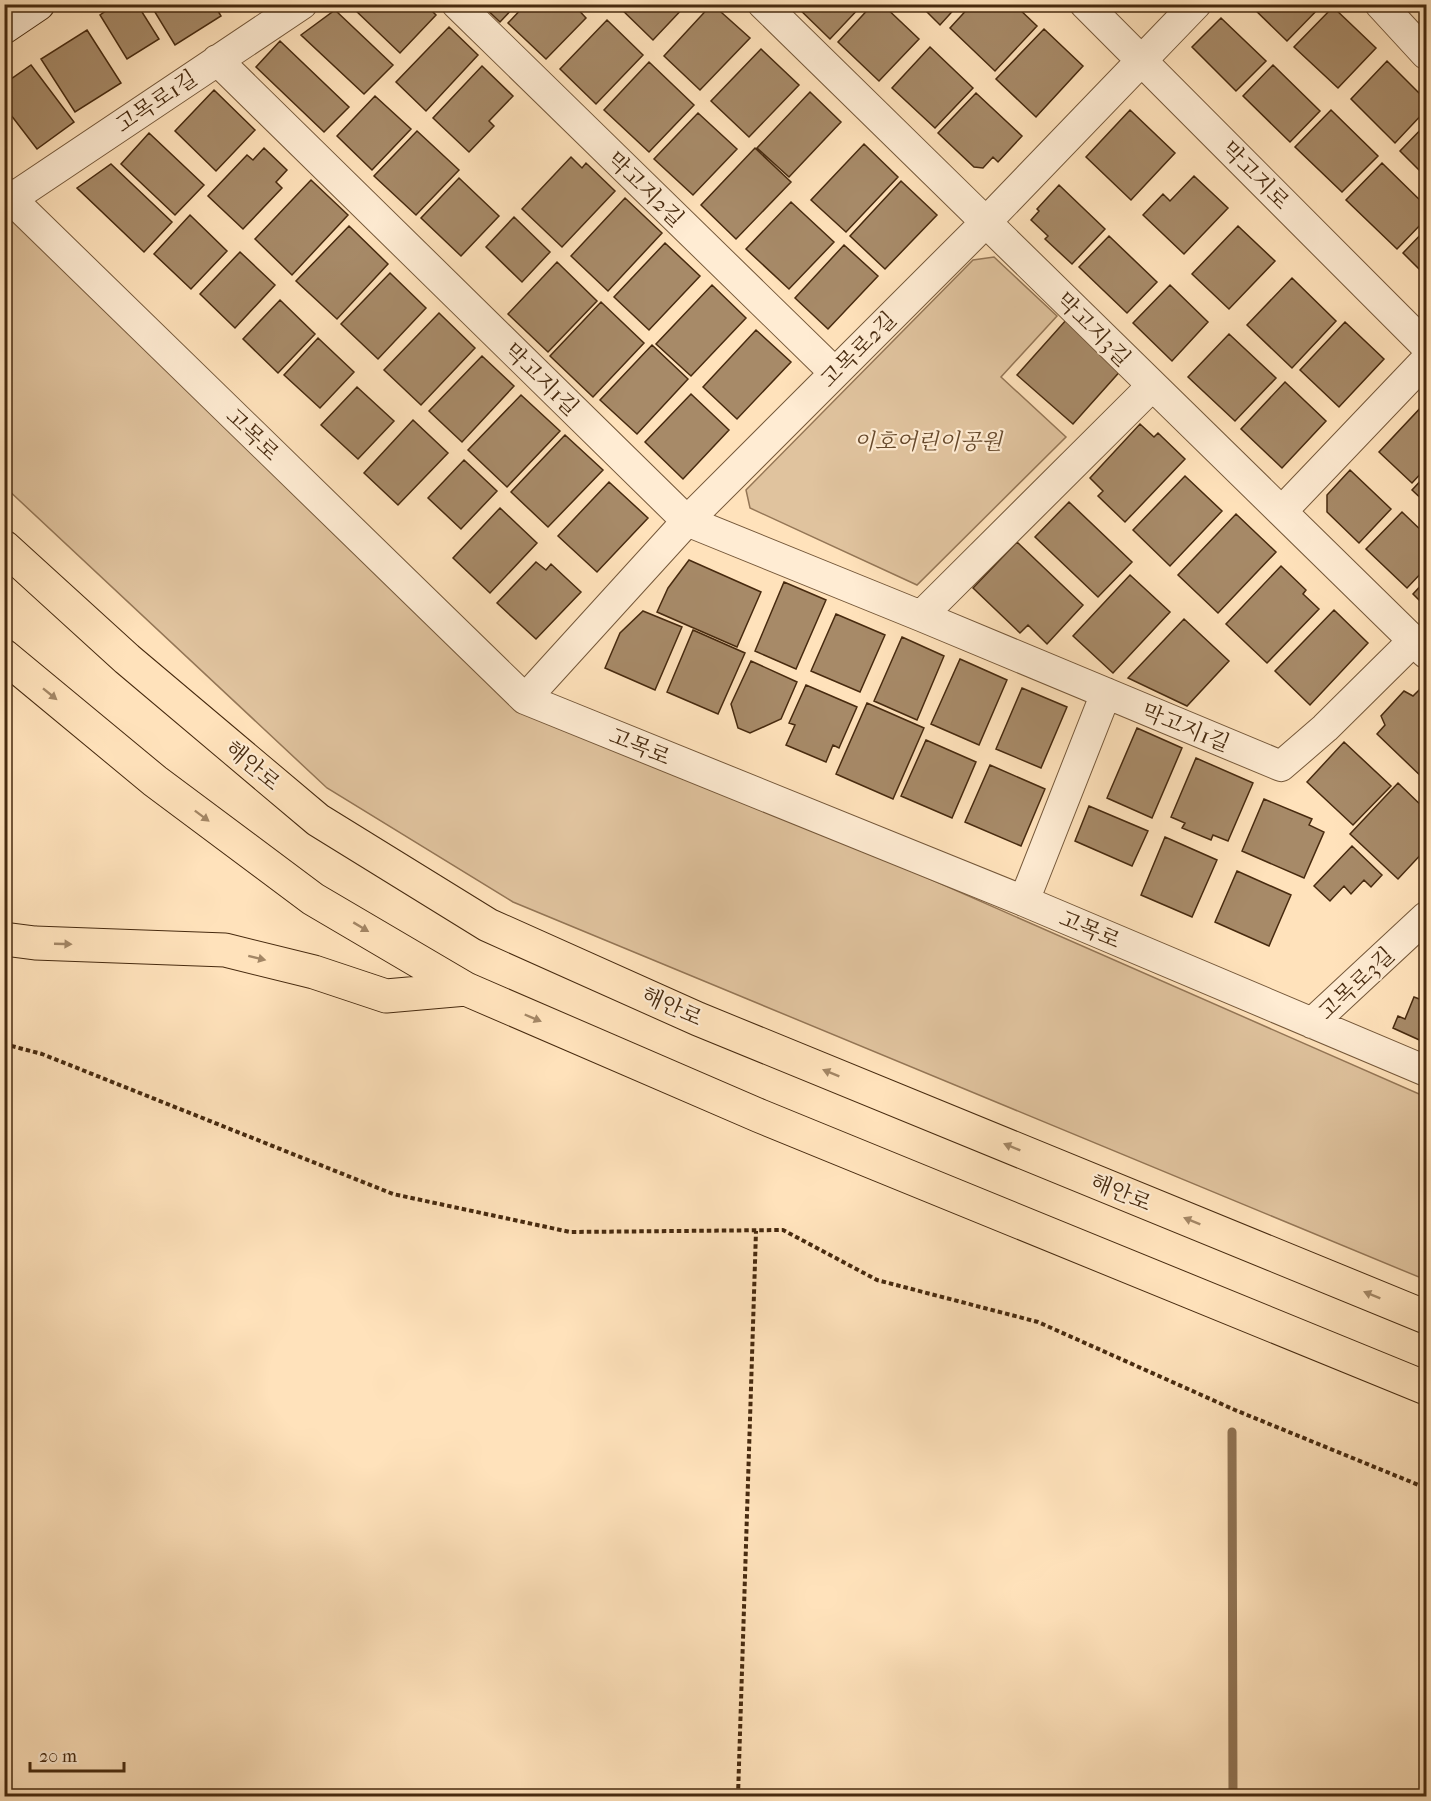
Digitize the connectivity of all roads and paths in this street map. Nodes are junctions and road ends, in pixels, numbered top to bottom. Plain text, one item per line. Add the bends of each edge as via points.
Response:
1 (38, 4) edge
2 (302, 4) edge
3 (457, 4) edge
4 (763, 4) edge
5 (1085, 4) edge
6 (1196, 4) edge
7 (1380, 4) edge
8 (4, 27) edge
9 (1426, 54) edge
10 (217, 60) junction
11 (1141, 60) junction
12 (8, 195) edge
13 (986, 222) junction
14 (1426, 346) edge
15 (1426, 360) edge
16 (835, 373) junction
17 (1152, 386) junction
18 (1282, 511) junction
19 (687, 521) junction
20 (4, 547) edge
21 (921, 616) junction
22 (1420, 647) edge
23 (4, 656) edge
24 (1106, 693) junction
25 (525, 699) junction
26 (1024, 901) junction
27 (1426, 917) edge
28 (4, 939) edge
29 (466, 989) junction
30 (1312, 1023) junction
31 (4, 1044) edge
32 (1426, 1071) edge
33 (756, 1230) junction
34 (1426, 1317) edge
35 (1426, 1388) edge
36 (1426, 1488) edge
37 (738, 1797) edge

1 - 8 main road
2 - 10 street, 고목로1길
3 - 16 street, 막고지2길
4 - 13 street, 막고지3길
5 - 11 street, 막고지로
6 - 11 street, 고목로2길
7 - 9 street
10 - 12 street, 고목로1길
10 - 19 street, 막고지1길
11 - 13 street, 고목로2길
11 - 14 street, 막고지로
12 - 25 street, 고목로
13 - 16 street, 고목로2길
13 - 17 street, 막고지3길
15 - 18 street
16 - 19 street, 고목로2길
17 - 18 street, 막고지3길
17 - 21 street
18 - 22 street, 막고지3길
19 - 21 street, 막고지1길
19 - 25 street, 고목로2길
34 -> 20 main road, 해안로 via 698,1019 488,925 318,820 126,659
21 - 24 street, 막고지1길
22 - 24 street, 막고지1길 via 1281,766
23 -> 29 main road via 155,781 313,899
24 - 26 street
25 - 26 street, 고목로
26 - 30 street, 고목로
27 - 30 street, 고목로3길
28 -> 29 main road via 225,950 314,972 386,996
29 -> 35 main road via 760,1116
30 - 32 street, 고목로
31 - 33 path via 42,1054 393,1194 570,1232
33 - 36 path via 783,1230 877,1280 1038,1322 1235,1410
33 - 37 path

